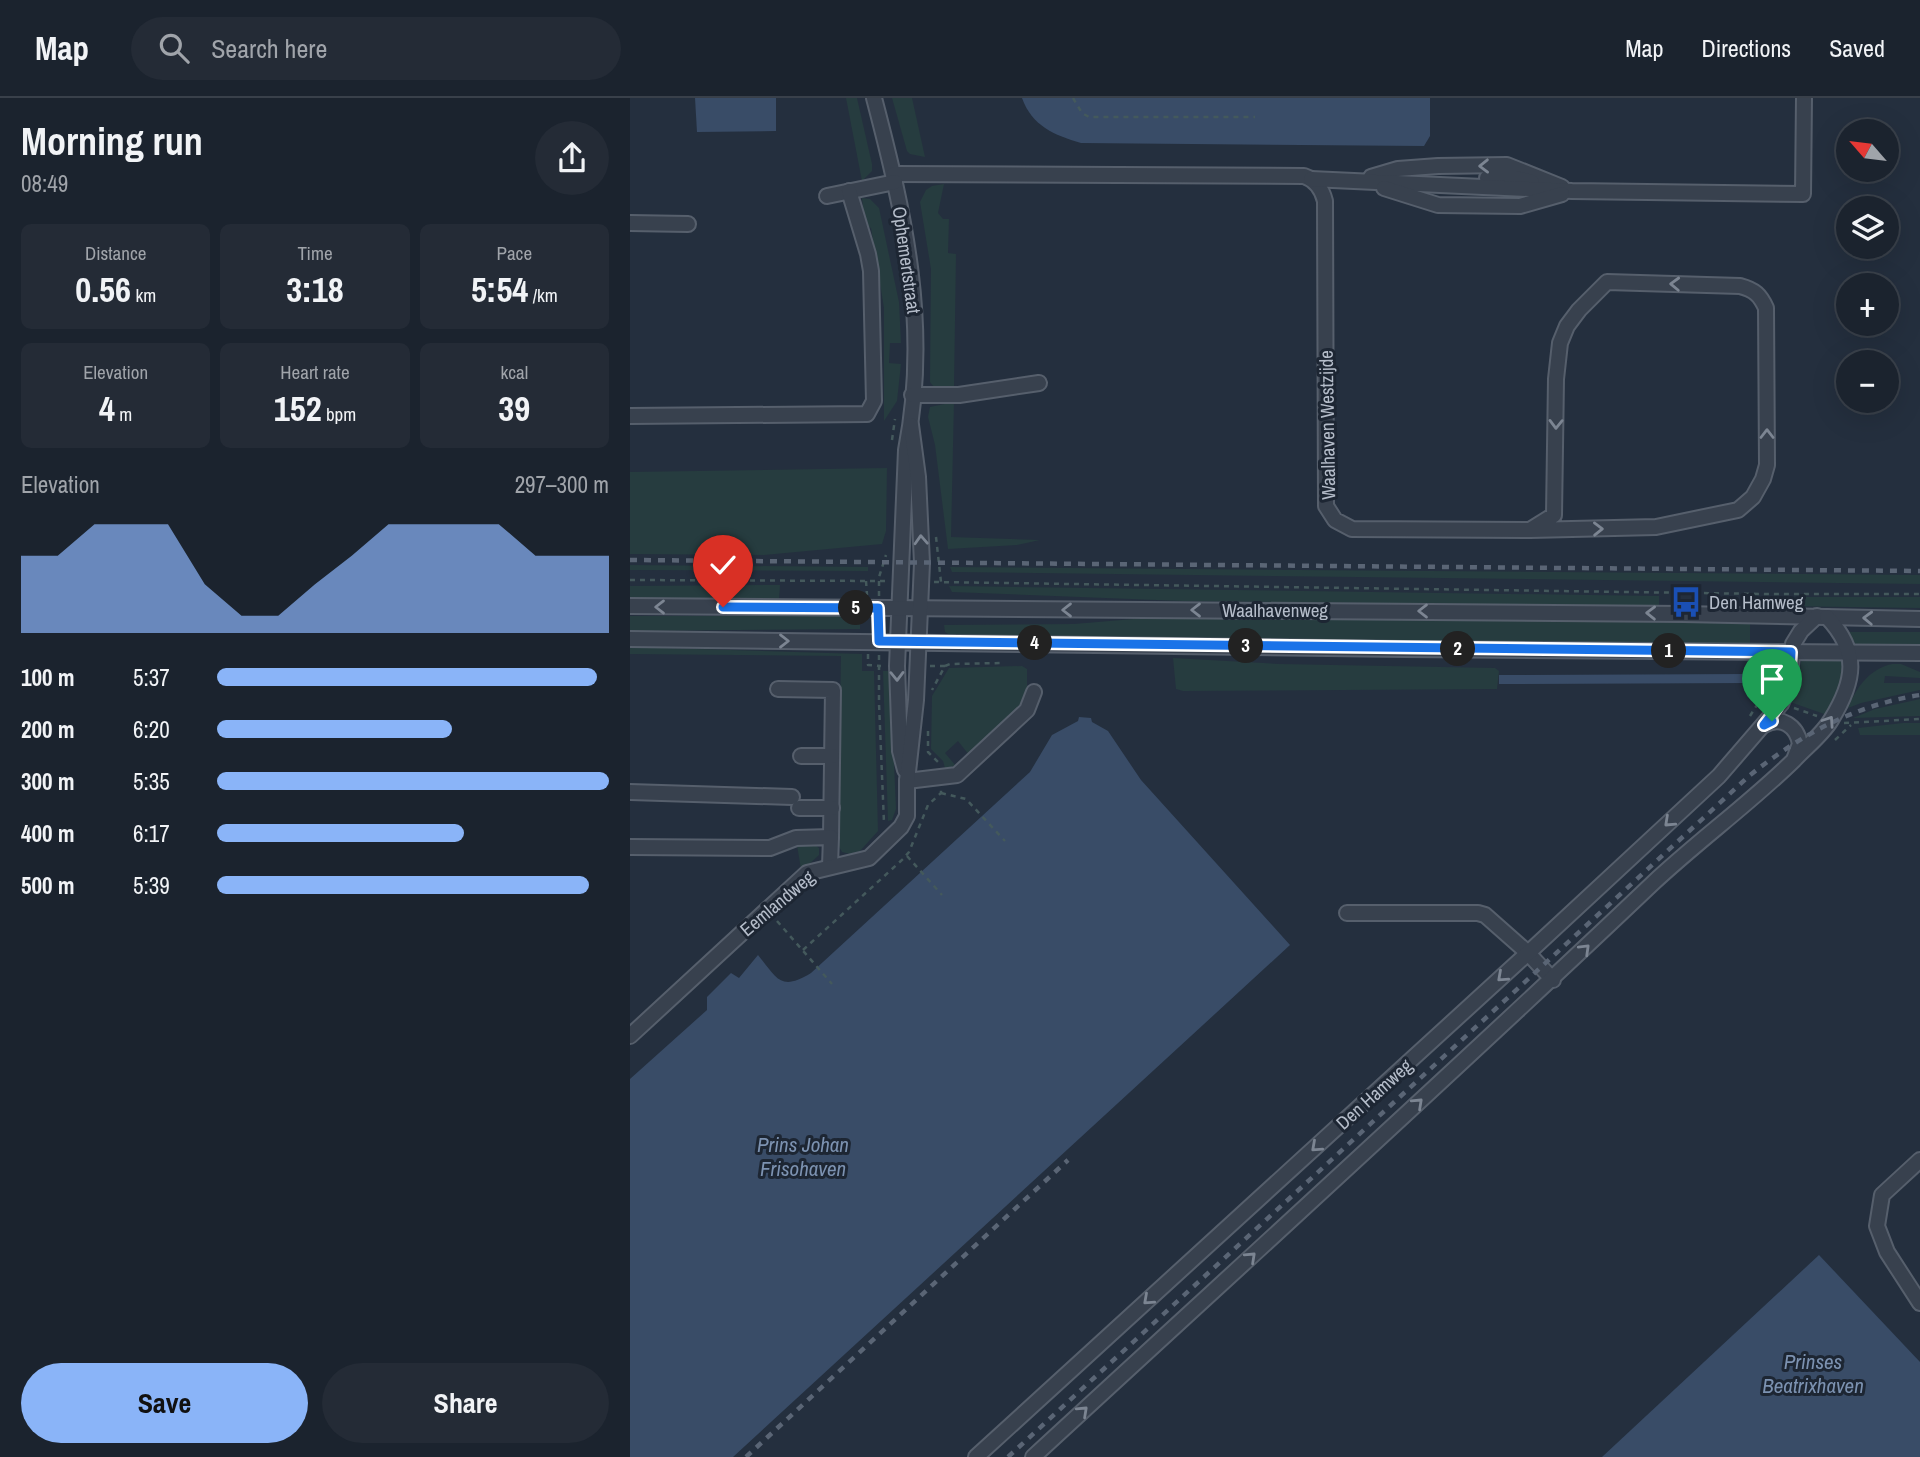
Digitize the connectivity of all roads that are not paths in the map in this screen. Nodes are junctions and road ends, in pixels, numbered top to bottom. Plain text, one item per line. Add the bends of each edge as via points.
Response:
1 (874, 98) edge
2 (1804, 98) edge
3 (895, 178) junction
4 (1311, 178) junction
5 (1359, 180) junction
6 (849, 191) junction
7 (1572, 191) junction
8 (827, 196) dead end
9 (630, 223) edge
10 (688, 224) dead end
11 (1039, 383) dead end
12 (912, 395) junction
13 (630, 416) edge
14 (911, 425) junction
15 (1530, 530) junction
16 (630, 606) edge
17 (900, 608) junction
18 (920, 609) junction
19 (1822, 617) junction
20 (1920, 620) edge
21 (630, 639) edge
22 (898, 641) junction
23 (919, 641) junction
24 (1791, 652) junction
25 (1883, 652) junction
26 (1850, 653) junction
27 (1920, 653) edge
28 (1849, 678) junction
29 (778, 689) dead end
30 (1034, 692) dead end
31 (1764, 725) junction
32 (801, 756) dead end
33 (832, 756) junction
34 (1787, 766) junction
35 (907, 781) junction
36 (630, 792) edge
37 (832, 808) junction
38 (831, 838) junction
39 (630, 847) edge
40 (830, 866) junction
41 (1347, 913) dead end
42 (1528, 953) junction
43 (1553, 980) junction
44 (630, 1036) edge
45 (1920, 1160) edge
46 (1920, 1303) edge
47 (976, 1457) edge
48 (1033, 1457) edge

1 - 3 street, Ophemertstraat
2 - 7 street via 1803,194
3 - 4 street
3 - 6 street
3 - 12 street, Ophemertstraat via 915,314
4 - 5 street
4 - 15 street, Waalhaven Westzijde via 1325,201 1326,506 1335,520 1352,528
5 - 7 street
7 -> 5 street via 1507,165 1398,169
6 - 8 street
6 - 13 street via 871,271 874,401 867,414
9 - 10 street
11 - 12 street via 959,395
12 - 14 street, Ophemertstraat
14 - 17 street, Ophemertstraat
18 -> 14 street, Ophemertstraat via 918,478
15 -> 15 street, Waalhaven Westzijde via 1656,527 1738,510 1753,497 1767,464 1766,308 1760,295 1740,286 1607,282 1588,299 1560,343 1555,515
17 -> 16 street, Waalhavenweg
17 - 18 street, Waalhavenweg
17 - 22 street, Eemlandweg
19 -> 18 street, Waalhavenweg
18 - 23 street, Eemlandweg
20 -> 19 street, Waalhavenweg
19 - 24 street, Den Hamweg via 1801,631
19 - 26 street via 1838,630
21 -> 22 street, Waalhavenweg
22 - 23 street, Waalhavenweg
22 -> 35 street, Eemlandweg via 900,751
23 - 24 street, Waalhavenweg
23 - 35 street, Eemlandweg
24 - 26 street, Waalhavenweg
24 - 31 street, Den Hamweg via 1789,686
25 - 26 street, Waalhavenweg
25 - 27 street, Waalhavenweg
25 - 28 street
26 - 28 street
34 -> 28 street via 1831,720
29 - 33 street via 833,690
30 - 35 street via 1027,710 957,775
31 - 34 street via 1783,721 1798,733 1800,748
31 -> 42 street, Den Hamweg via 1719,776
32 - 33 street
33 - 37 street
43 -> 34 street, Den Hamweg via 1657,880
35 - 40 street, Eemlandweg via 907,816 901,827 865,860
36 - 37 street
37 - 38 street
38 - 39 street via 796,838 771,848
38 - 40 street
40 - 44 street, Eemlandweg via 807,873
41 - 42 street via 1478,913
42 - 43 street
42 -> 47 street, Den Hamweg
48 -> 43 street, Den Hamweg
45 - 46 street via 1882,1195 1877,1226 1887,1252

